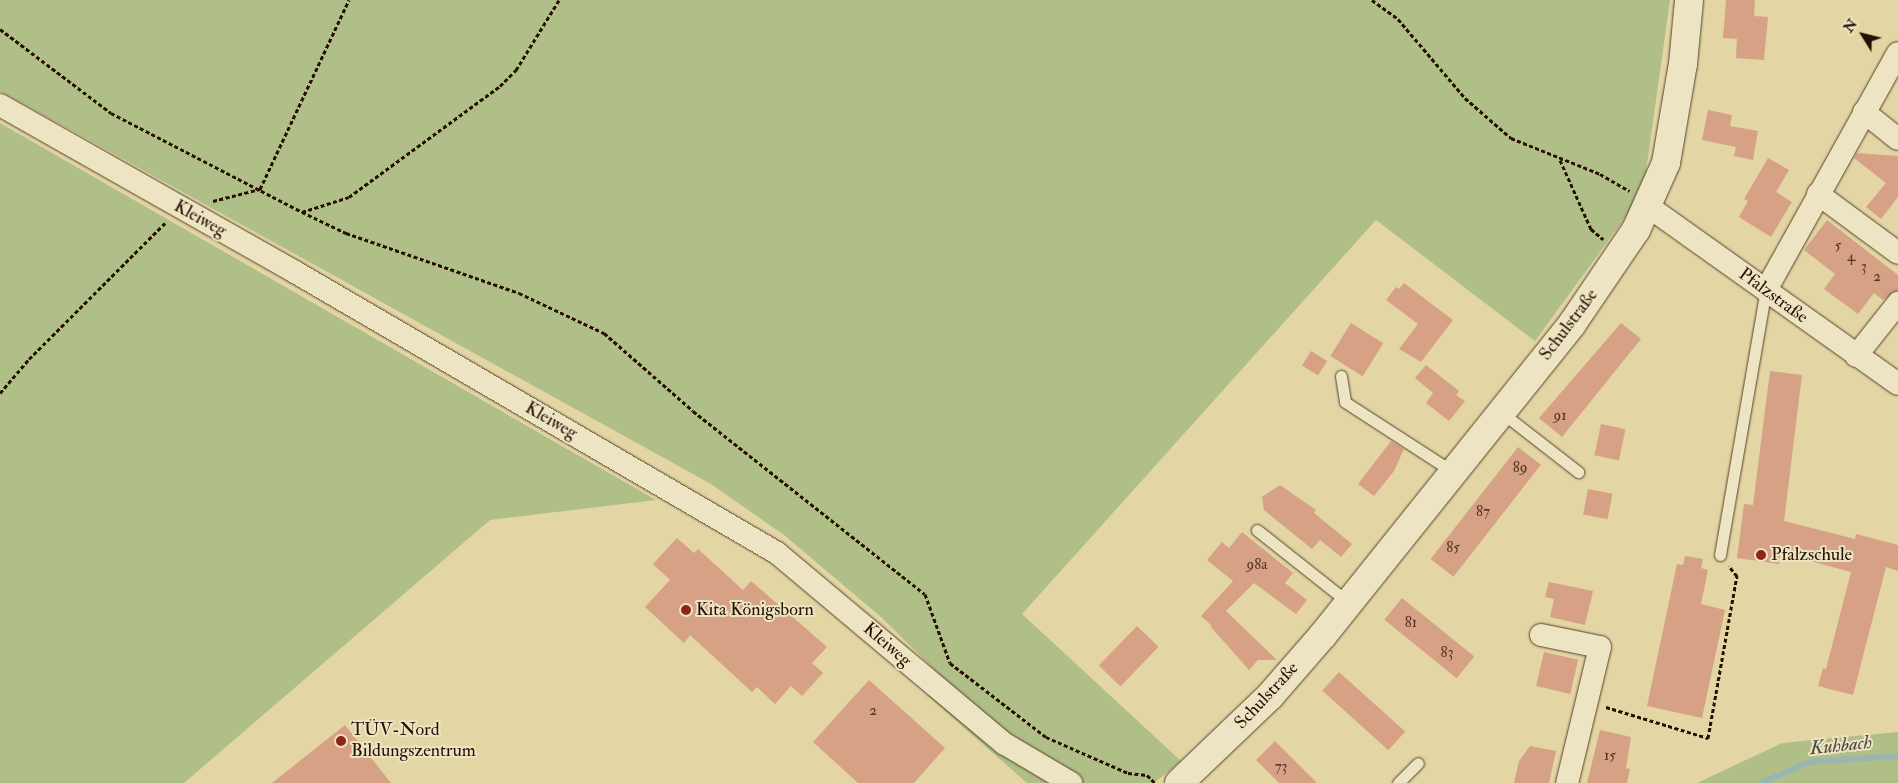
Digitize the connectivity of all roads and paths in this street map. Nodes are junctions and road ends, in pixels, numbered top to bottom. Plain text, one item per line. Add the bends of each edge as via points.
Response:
1 (349, 0) edge
2 (559, 0) edge
3 (1372, 0) edge
4 (1689, 0) edge
5 (0, 29) edge
6 (1898, 53) edge
7 (0, 105) edge
8 (1864, 112) junction
9 (1898, 139) edge
10 (1560, 160) junction
11 (260, 188) junction
12 (1818, 194) junction
13 (1649, 207) junction
14 (181, 208) junction
15 (302, 212) junction
16 (1898, 253) edge
17 (1620, 255) junction
18 (1766, 290) junction
19 (1898, 303) edge
20 (1856, 356) junction
21 (1341, 376) dead end
22 (1898, 384) edge
23 (0, 393) edge
24 (1501, 412) junction
25 (1453, 472) junction
26 (1578, 472) dead end
27 (1257, 530) dead end
28 (1720, 555) joint
29 (1349, 603) junction
30 (1541, 635) dead end
31 (1587, 702) junction
32 (1418, 763) dead end
33 (1071, 783) edge
34 (1155, 783) edge
35 (1179, 783) edge
36 (1398, 783) edge
37 (1567, 783) edge

1 - 11 path
2 - 15 path via 516,70 500,86 349,197
3 - 10 path via 1398,19 1487,120 1511,138
4 - 13 main road, Schulstraße via 1674,122 1666,163
5 - 11 path via 111,113
6 - 8 street
7 - 14 street, Kleiweg
8 - 9 street
8 - 12 street
10 - 13 path via 1600,174
10 - 17 path via 1591,229
11 - 14 path
11 - 15 path
12 - 16 street
12 - 18 street
13 - 17 main road, Schulstraße
13 - 18 street, Pfalzstraße
14 - 23 path via 29,359
14 - 33 street, Kleiweg via 778,553 1005,744
15 - 34 path via 346,233 519,293 604,332 693,411 925,594 950,663 1046,737 1128,774 1147,775
17 - 24 main road, Schulstraße via 1572,324
18 - 20 street, Pfalzstraße
18 - 28 lane
19 - 20 street
20 - 22 street, Pfalzstraße
21 - 25 lane via 1345,402
24 - 25 main road, Schulstraße
24 - 26 lane
25 - 29 main road, Schulstraße
27 - 29 lane
28 - 31 path via 1737,576 1708,738
29 - 35 main road, Schulstraße via 1270,696
30 - 31 street via 1600,647
31 - 37 street
32 - 36 lane

